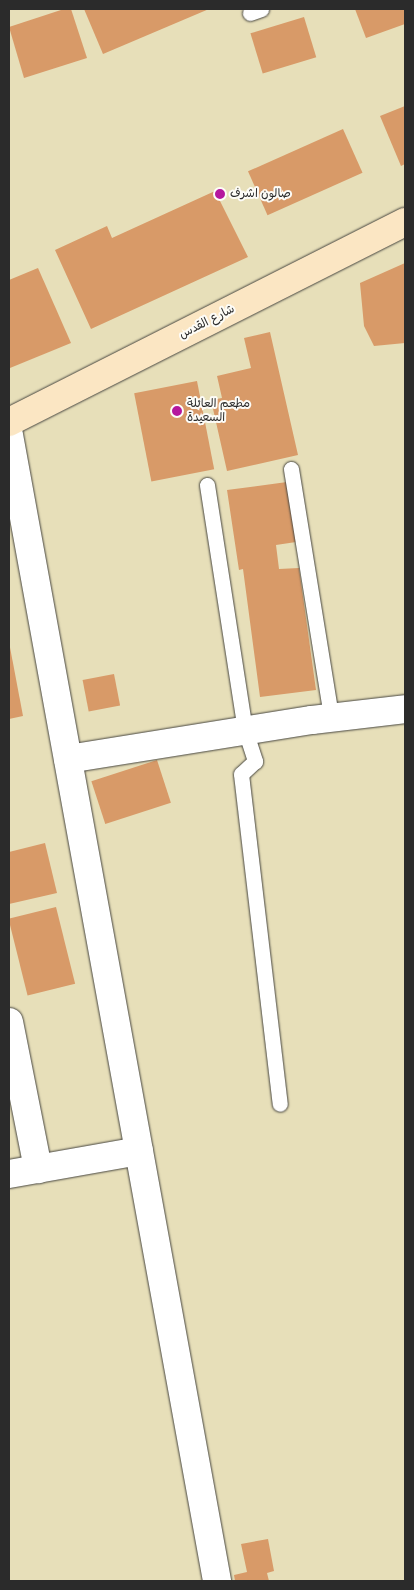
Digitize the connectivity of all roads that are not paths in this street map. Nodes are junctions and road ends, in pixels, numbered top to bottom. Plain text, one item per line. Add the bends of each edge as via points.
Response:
1 (405, 222) edge
2 (9, 422) edge
3 (9, 435) edge
4 (291, 469) dead end
5 (207, 484) dead end
6 (405, 709) edge
7 (331, 717) junction
8 (245, 730) junction
9 (68, 758) junction
10 (9, 1022) edge
11 (280, 1104) dead end
12 (139, 1151) junction
13 (38, 1169) junction
14 (9, 1174) edge
15 (217, 1581) edge

1 - 2 main road, شارع القدس
3 - 9 street
4 - 7 lane
5 - 8 lane
6 - 7 street
7 - 8 street
8 - 9 street
8 - 11 lane via 255,761 241,774
9 - 12 street
10 - 13 street
12 - 13 street
12 - 15 street
13 - 14 street

